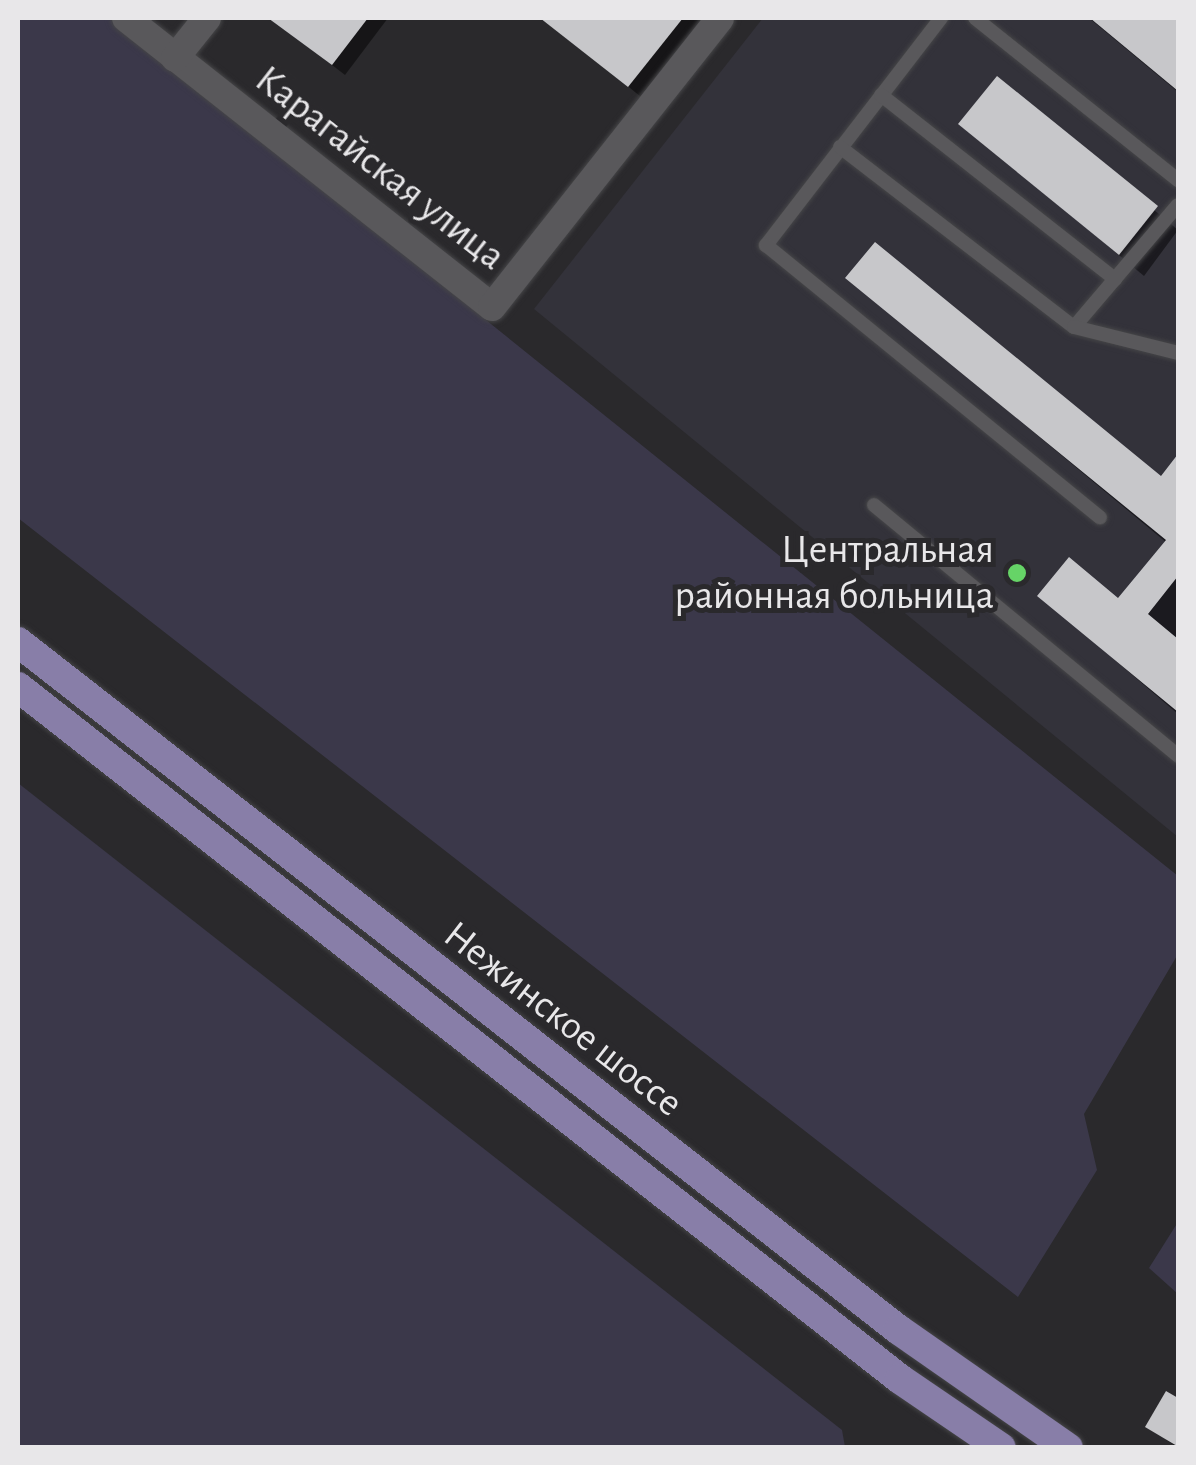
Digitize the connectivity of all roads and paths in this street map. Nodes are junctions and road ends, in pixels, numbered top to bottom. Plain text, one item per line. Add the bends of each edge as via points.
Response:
1 (126, 18) edge
2 (207, 18) edge
3 (720, 18) edge
4 (941, 18) edge
5 (975, 18) edge
6 (174, 58) junction
7 (881, 95) junction
8 (840, 148) junction
9 (1178, 180) edge
10 (1178, 205) edge
11 (1115, 279) junction
12 (1074, 327) junction
13 (1178, 352) edge
14 (874, 505) dead end
15 (1100, 516) dead end
16 (18, 642) edge
17 (18, 688) edge
18 (1178, 756) edge
19 (1002, 1448) edge
20 (1068, 1448) edge

1 - 6 street, Карагайская улица
2 - 6 street
3 - 6 street, Карагайская улица via 492,307
4 - 7 lane
5 - 9 lane
7 - 8 lane
7 - 11 lane
8 - 12 lane
8 - 15 lane via 766,245
10 - 11 lane
11 - 12 lane
12 - 13 lane
14 - 18 lane
16 - 20 main road, Нежинское шоссе via 899,1330
17 - 19 main road, Нежинское шоссе via 884,1367

